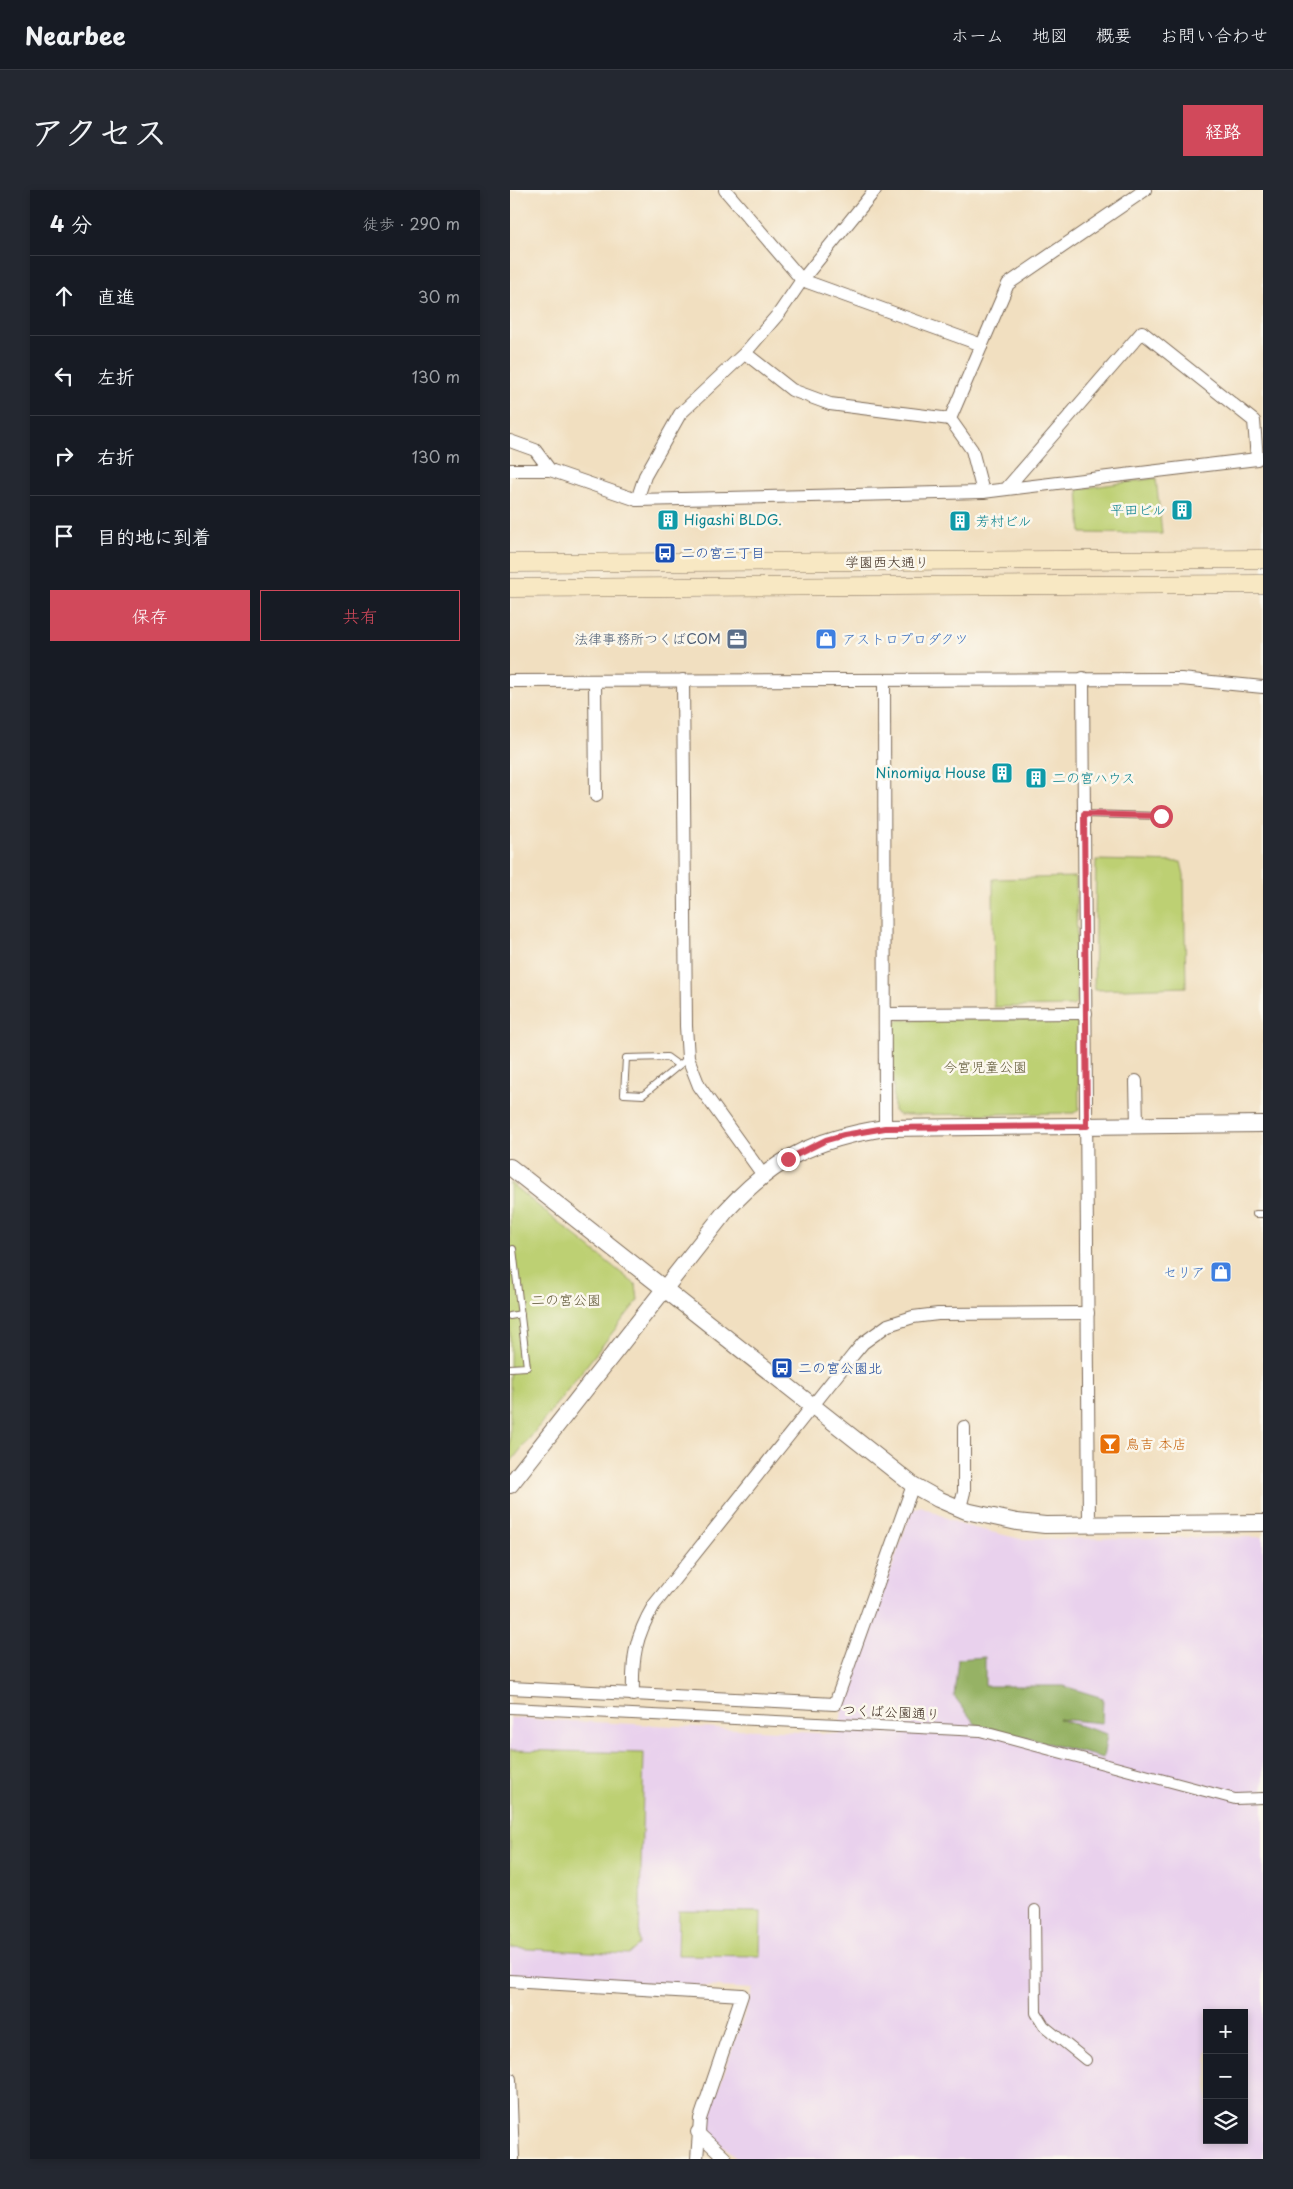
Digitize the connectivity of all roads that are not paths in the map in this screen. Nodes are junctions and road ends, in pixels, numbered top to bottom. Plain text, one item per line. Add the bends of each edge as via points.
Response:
1 (725, 190) edge
2 (875, 190) edge
3 (1141, 191) edge
4 (802, 280) junction
5 (982, 345) junction
6 (745, 353) junction
7 (950, 419) junction
8 (1259, 420) edge
9 (510, 441) edge
10 (510, 470) edge
11 (550, 470) junction
12 (1006, 489) junction
13 (983, 492) junction
14 (637, 500) junction
15 (1263, 559) edge
16 (510, 563) edge
17 (1263, 584) edge
18 (510, 588) edge
19 (1083, 678) junction
20 (683, 680) junction
21 (884, 680) junction
22 (510, 681) edge
23 (595, 681) junction
24 (1263, 687) edge
25 (596, 796) dead end
26 (1084, 814) junction
27 (1161, 816) dead end
28 (885, 1014) junction
29 (1086, 1014) junction
30 (683, 1062) junction
31 (1136, 1081) dead end
32 (1263, 1124) edge
33 (1137, 1125) junction
34 (1087, 1126) junction
35 (885, 1128) junction
36 (510, 1167) edge
37 (763, 1175) junction
38 (512, 1249) dead end
39 (664, 1290) junction
40 (1088, 1313) junction
41 (521, 1314) junction
42 (510, 1316) edge
43 (510, 1368) edge
44 (811, 1406) junction
45 (964, 1427) dead end
46 (510, 1485) edge
47 (913, 1485) junction
48 (960, 1508) junction
49 (1090, 1523) junction
50 (1263, 1523) edge
51 (510, 1688) edge
52 (633, 1695) junction
53 (510, 1708) edge
54 (1260, 1798) edge
55 (1034, 1910) dead end
56 (510, 1982) edge
57 (1086, 2060) dead end
58 (510, 2079) edge
59 (697, 2132) junction
60 (513, 2159) edge
61 (697, 2159) edge
62 (726, 2159) edge

1 - 4 street
2 - 4 street
3 - 5 street via 1008,284
4 - 5 street
4 - 6 street
5 - 7 street
6 - 7 street via 792,390 830,404
6 - 14 street via 680,414 645,476
7 - 13 street via 972,450
8 - 12 street via 1258,459
8 - 12 street via 1142,332
9 - 11 street via 535,450
10 - 11 street
11 - 14 street
12 - 13 street
13 - 14 street
15 - 16 main road, 学園西大通り
17 - 18 main road, 学園西大通り
19 - 21 street
19 - 24 street via 1180,679
19 - 26 street
20 - 21 street
20 - 23 street
20 - 30 street
21 - 28 street
22 - 23 street
23 - 25 street
26 - 27 lane
26 - 29 street
28 - 29 street
28 - 35 street
29 - 34 street
30 - 30 lane via 643,1095 624,1094 626,1058 667,1057
30 - 37 street
31 - 33 street
32 - 33 street
33 - 34 street
34 - 35 street
34 - 40 street
35 - 37 street via 826,1140
36 - 39 street
37 - 39 street via 744,1191
38 - 41 lane
39 - 44 street
39 - 46 street
40 - 44 street via 938,1314 900,1320 863,1343
40 - 49 street
41 - 42 lane
41 - 43 lane via 527,1367
44 - 47 street
44 - 52 street via 654,1605 638,1637
45 - 48 street via 964,1492
47 - 48 street
47 - 52 street via 835,1704
48 - 49 street via 1017,1522 1045,1525
49 - 50 street
51 - 52 street
53 - 54 street, つくば公園通り via 980,1731 1236,1799
55 - 57 street via 1036,2013 1044,2026
56 - 59 street via 742,1995
58 - 60 street
59 - 61 street
59 - 62 street

